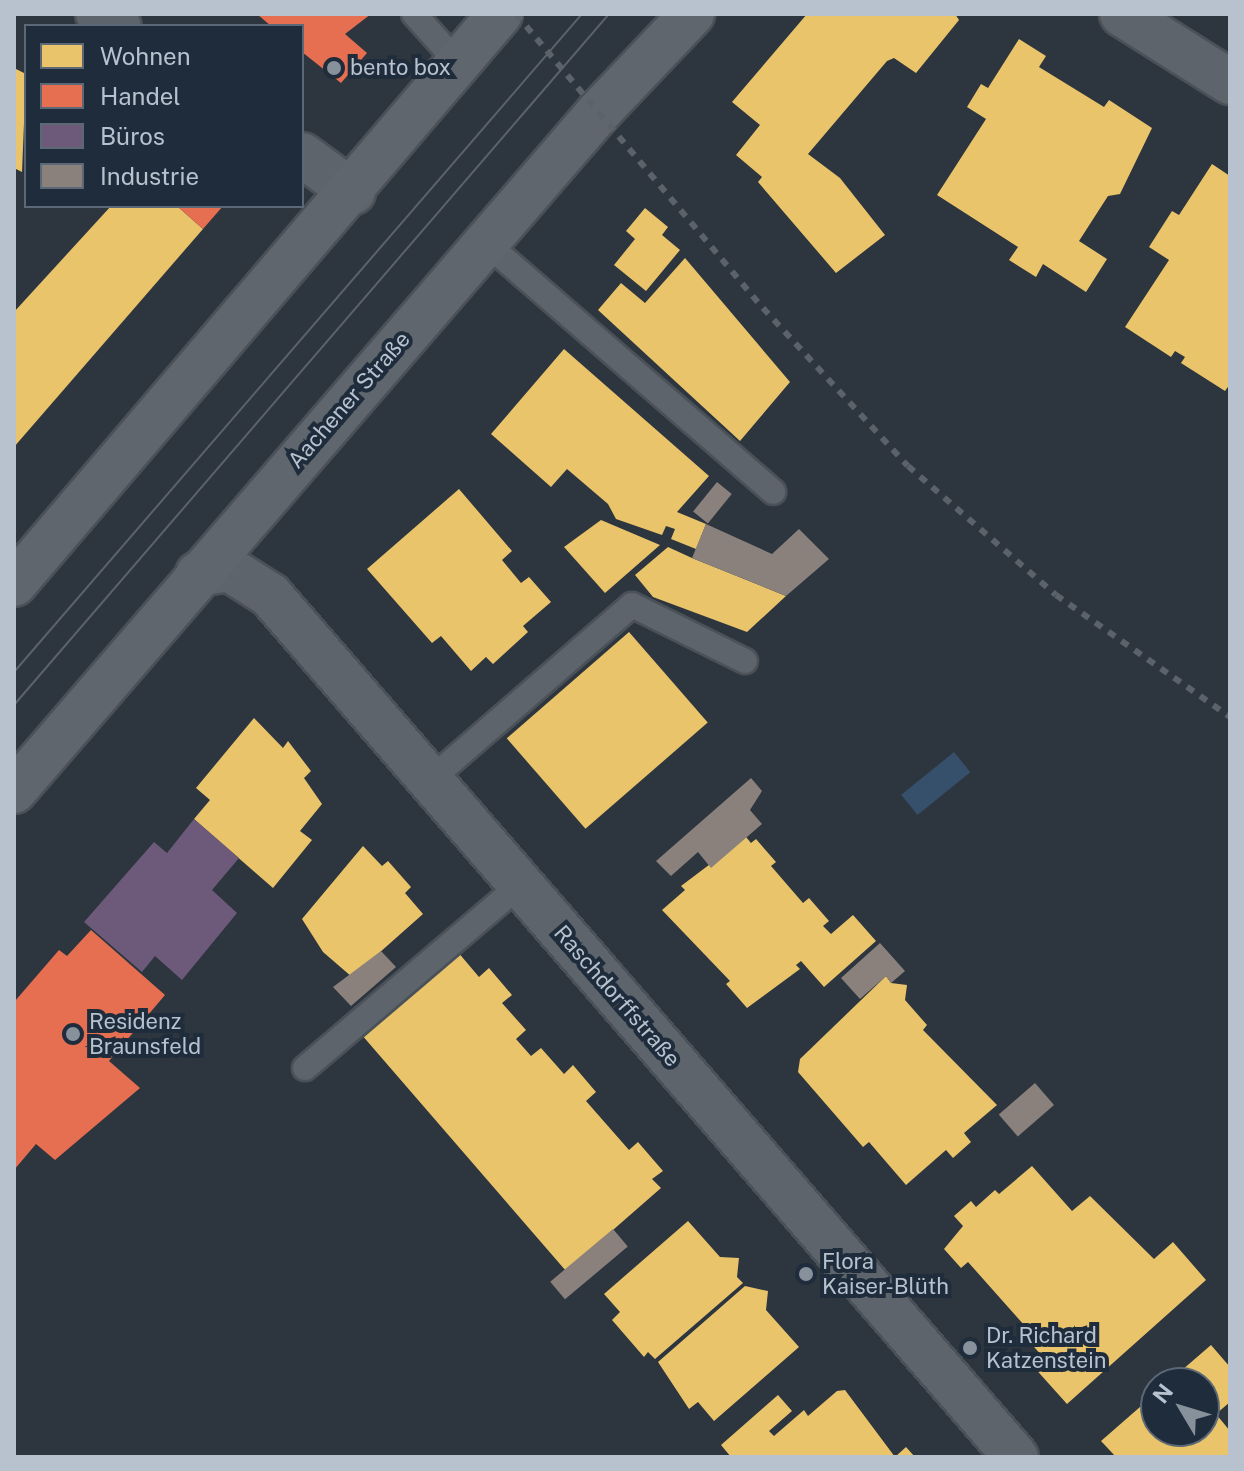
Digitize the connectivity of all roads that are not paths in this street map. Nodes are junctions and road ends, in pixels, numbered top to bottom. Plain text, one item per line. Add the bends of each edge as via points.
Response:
1 (98, 14) edge
2 (414, 14) edge
3 (500, 14) edge
4 (692, 14) edge
5 (1122, 14) edge
6 (116, 24) edge
7 (460, 65) junction
8 (1230, 82) edge
9 (304, 156) edge
10 (353, 192) junction
11 (486, 243) junction
12 (773, 492) dead end
13 (198, 574) junction
14 (14, 584) edge
15 (745, 661) dead end
16 (430, 780) junction
17 (14, 791) edge
18 (521, 884) junction
19 (305, 1068) dead end
20 (1016, 1457) edge

1 - 6 street
2 - 7 lane
3 - 7 main road
4 - 11 main road, Aachener Straße
5 - 8 street
7 - 10 main road
9 - 10 street
10 - 14 main road
11 - 12 lane
11 - 13 main road, Aachener Straße
13 - 16 street, Raschdorffstraße via 229,569 270,595
13 - 17 main road, Aachener Straße
15 - 16 lane via 632,605
16 - 18 street, Raschdorffstraße
18 - 19 lane
18 - 20 street, Raschdorffstraße

